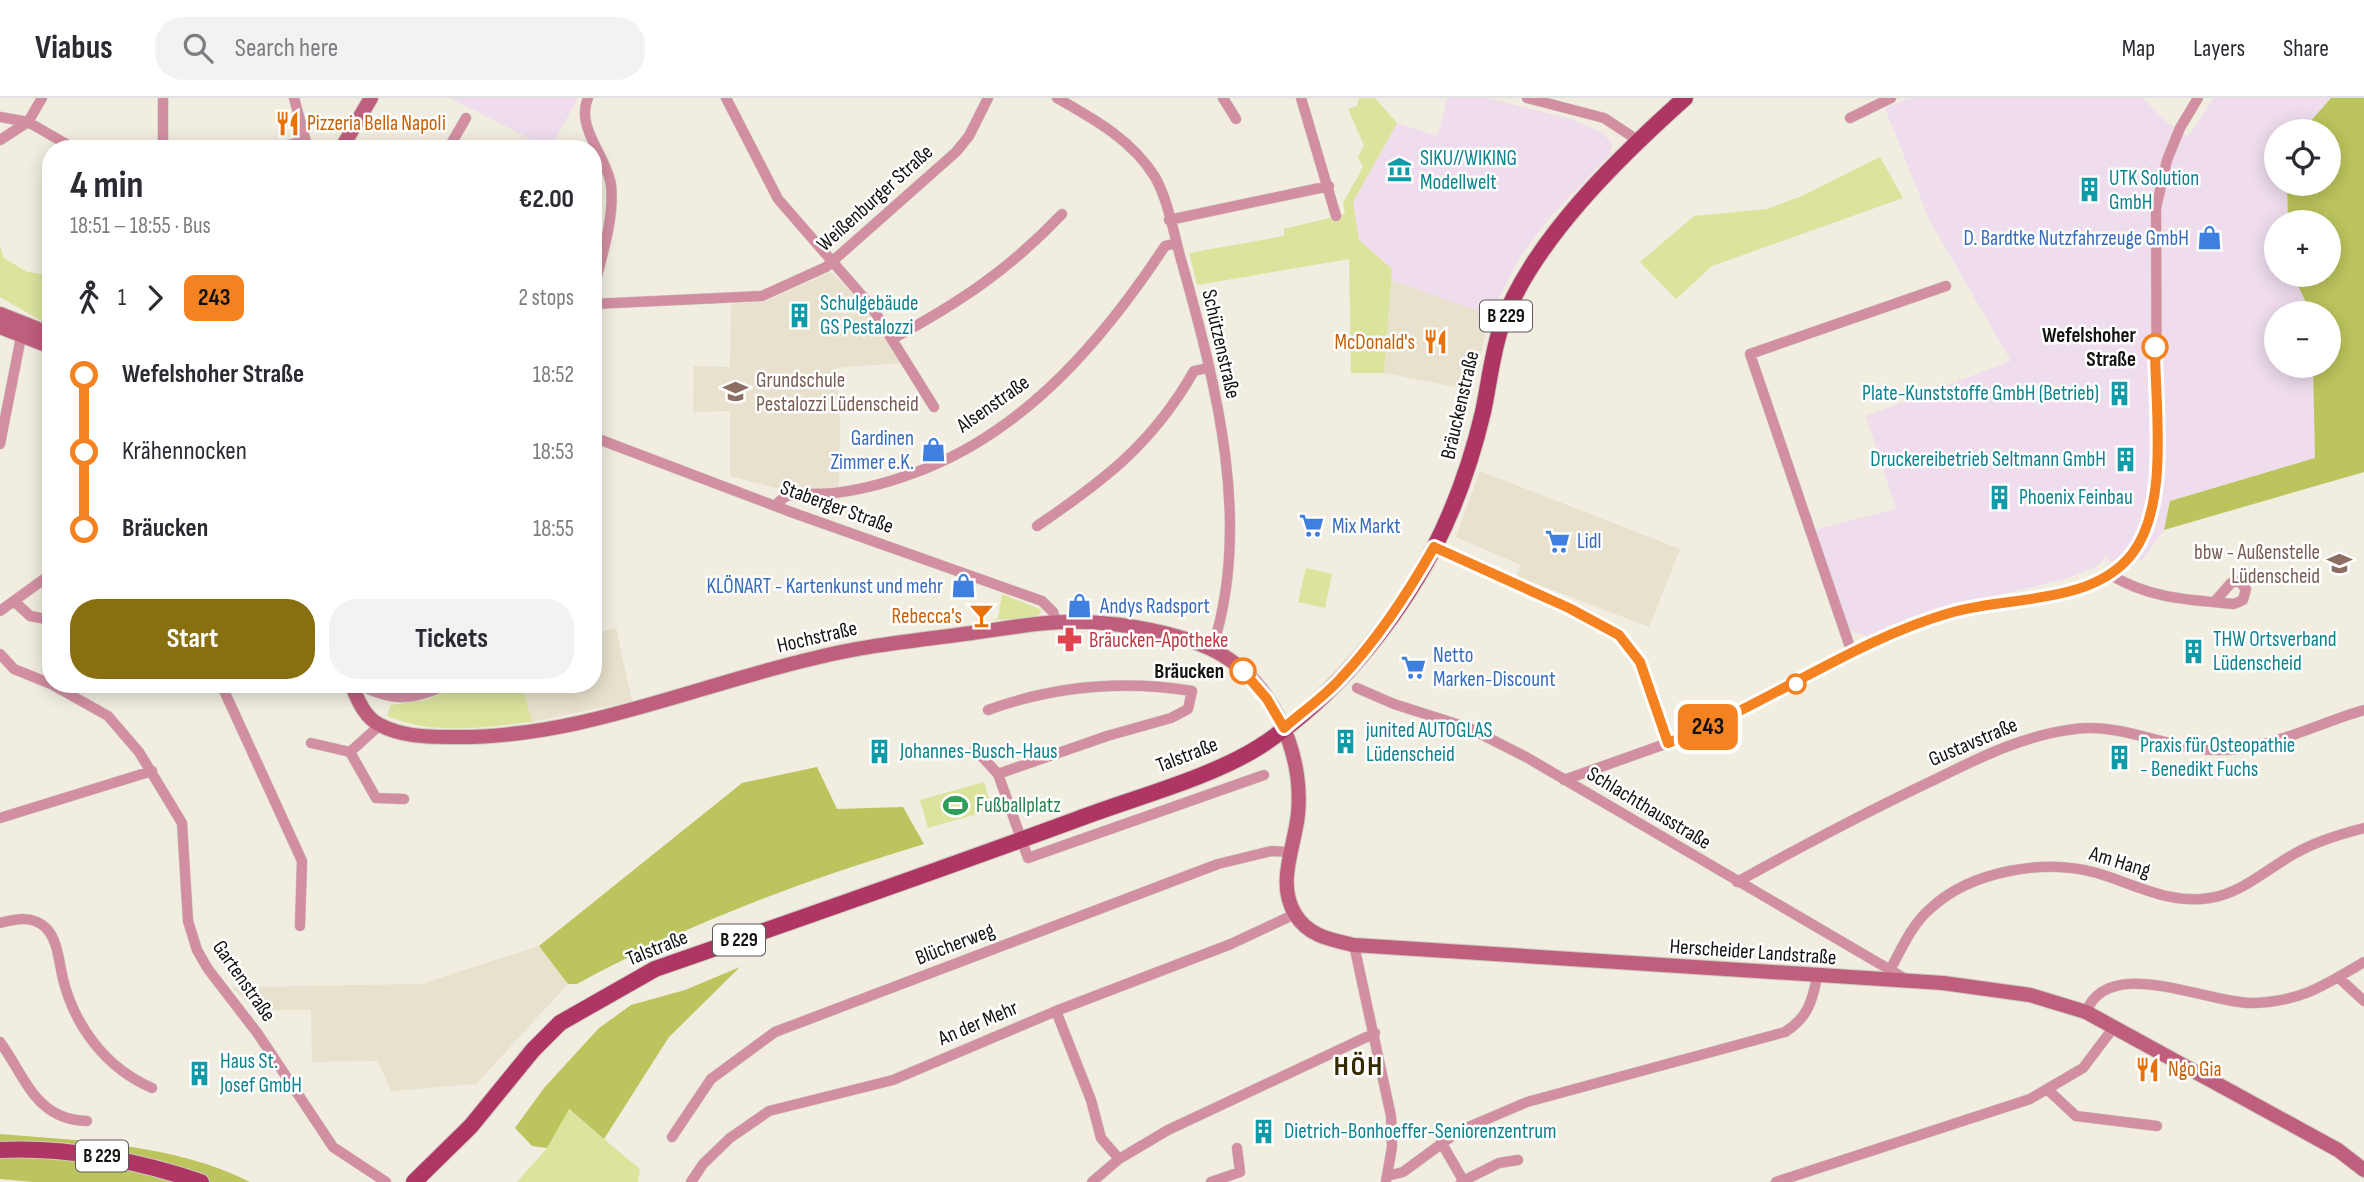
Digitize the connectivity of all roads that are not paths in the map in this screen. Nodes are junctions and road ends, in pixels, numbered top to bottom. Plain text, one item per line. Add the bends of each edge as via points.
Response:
1 (42, 98) edge
2 (163, 98) edge
3 (295, 98) edge
4 (371, 98) edge
5 (588, 98) edge
6 (726, 98) edge
7 (988, 98) edge
8 (1057, 98) edge
9 (1223, 98) edge
10 (1301, 98) edge
11 (1527, 98) edge
12 (1685, 98) edge
13 (1891, 98) edge
14 (2198, 98) edge
15 (0, 117) edge
16 (466, 118) dead end
17 (1850, 118) dead end
18 (1236, 119) dead end
19 (28, 122) junction
20 (0, 140) edge
21 (59, 140) edge
22 (163, 140) edge
23 (305, 140) edge
24 (346, 140) edge
25 (453, 140) edge
26 (593, 140) edge
27 (1639, 141) junction
28 (602, 162) edge
29 (1329, 186) junction
30 (1062, 214) dead end
31 (1336, 216) dead end
32 (1169, 220) junction
33 (1176, 243) junction
34 (602, 248) edge
35 (832, 263) junction
36 (1946, 286) dead end
37 (602, 304) edge
38 (0, 314) edge
39 (0, 327) edge
40 (42, 330) edge
41 (21, 337) junction
42 (892, 339) junction
43 (42, 344) edge
44 (1207, 368) junction
45 (934, 407) dead end
46 (602, 440) edge
47 (0, 444) edge
48 (775, 506) junction
49 (1037, 526) dead end
50 (1434, 547) junction
51 (2111, 575) junction
52 (42, 581) edge
53 (2216, 600) dead end
54 (14, 601) junction
55 (0, 611) edge
56 (42, 618) edge
57 (1057, 624) junction
58 (1212, 649) junction
59 (1852, 653) junction
60 (0, 654) edge
61 (42, 680) edge
62 (1357, 688) dead end
63 (66, 693) edge
64 (225, 693) edge
65 (356, 693) edge
66 (374, 693) edge
67 (426, 693) edge
68 (2364, 709) edge
69 (988, 710) dead end
70 (380, 725) junction
71 (1284, 728) junction
72 (311, 743) dead end
73 (1668, 743) junction
74 (975, 749) dead end
75 (350, 752) junction
76 (152, 771) junction
77 (998, 774) junction
78 (1264, 775) dead end
79 (1564, 780) junction
80 (404, 799) dead end
81 (0, 818) edge
82 (2364, 828) edge
83 (1020, 841) junction
84 (1291, 852) junction
85 (1737, 882) junction
86 (1294, 914) junction
87 (0, 923) edge
88 (300, 926) dead end
89 (1354, 945) junction
90 (2364, 962) edge
91 (1891, 970) junction
92 (1817, 977) junction
93 (2338, 977) junction
94 (1911, 982) junction
95 (2364, 1001) edge
96 (1056, 1011) junction
97 (2086, 1012) junction
98 (2114, 1027) junction
99 (1374, 1033) junction
100 (0, 1042) edge
101 (152, 1088) dead end
102 (2048, 1090) junction
103 (88, 1121) dead end
104 (2157, 1126) dead end
105 (671, 1138) dead end
106 (1441, 1142) junction
107 (1237, 1148) dead end
108 (0, 1150) edge
109 (1119, 1159) junction
110 (1518, 1160) dead end
111 (2364, 1170) edge
112 (1386, 1179) edge
113 (1096, 1180) edge
114 (1462, 1181) edge
115 (201, 1182) edge
116 (386, 1182) edge
117 (414, 1182) edge
118 (691, 1182) edge
119 (1211, 1182) edge
120 (1776, 1182) edge

1 - 19 street
2 - 22 street
3 - 23 street
4 - 24 main road
5 - 26 street via 585,119
6 - 35 street via 778,199
7 - 35 street, Weißenburger Straße via 956,152
8 - 32 street, Schützenstraße via 1121,137 1156,179
9 - 18 street
10 - 29 street
11 - 27 street via 1604,118
12 - 27 main road, Bräuckenstraße / B 229
13 - 17 street
14 - 51 street via 2167,160 2156,208 2157,480 2152,518 2132,555
15 - 19 street
16 - 25 street
19 - 20 street
19 - 21 street
27 - 50 main road, Bräuckenstraße / B 229 via 1572,214 1520,284 1497,341 1470,463
28 - 34 street via 612,199
29 - 31 street
29 - 32 street
30 - 42 street via 987,284
32 - 33 street, Schützenstraße
33 - 44 street, Schützenstraße
33 - 48 street, Alsenstraße via 1165,246 1106,329 1069,369 1029,405 980,439 928,468 879,485 787,496
35 - 37 street, Weißenburger Straße via 762,296
35 - 42 street via 871,306
36 - 59 street via 1750,354
38 - 40 main road
39 - 41 main road
41 - 43 main road
41 - 47 street
42 - 45 street
44 - 49 street via 1194,371 1166,417 1129,457
44 - 58 street, Schützenstraße via 1223,446 1229,507 1224,601
46 - 48 street, Staberger Straße
48 - 57 street, Staberger Straße via 1042,601
50 - 71 main road, Bräuckenstraße / B 229 via 1406,594 1355,662
50 - 73 street via 1619,635 1640,662
51 - 53 street via 2134,589 2170,598
51 - 59 street via 2054,593 1956,611
52 - 54 street
54 - 55 street
54 - 56 street via 30,616
57 - 58 main road, Hochstraße via 1087,622 1137,629
57 - 70 main road, Hochstraße via 852,650 542,730 438,737 410,735
58 - 71 main road, Hochstraße via 1260,689
59 - 73 street via 1723,721
60 - 61 street, Gartenstraße via 14,669
62 - 79 street, Schlachthausstraße via 1469,728
63 - 76 street, Gartenstraße via 117,723
64 - 88 street via 302,861
65 - 70 main road via 364,710
66 - 67 street via 395,698
68 - 85 street, Gustavstraße via 2293,736 2234,750 2186,747 2099,728 2025,739 1874,809
69 - 77 street via 1080,687 1137,685 1192,691 1188,709 1171,718
70 - 75 street
71 - 83 main road, Talstraße / B 229 via 1252,751 1213,769
71 - 84 main road via 1299,796
72 - 75 street
73 - 79 street
74 - 77 street
75 - 80 street via 376,798
76 - 81 street
76 - 116 street, Gartenstraße via 182,823 188,921 197,950 333,1147
77 - 83 street
78 - 83 street, Talstraße via 1028,858
79 - 85 street, Schlachthausstraße
82 - 91 street, Am Hang via 2320,841 2240,887 2210,898 2164,896 2079,869 2036,867 1980,879 1930,908
83 - 117 main road, Talstraße / B 229 via 655,970 617,988 560,1023 471,1126
84 - 86 main road via 1287,891
84 - 105 street, Blücherweg via 1271,850 1218,864 775,1032 711,1079
85 - 91 street, Schlachthausstraße
86 - 89 main road, Herscheider Landstraße via 1322,938
86 - 96 street, An der Mehr via 1231,944
87 - 101 street via 27,918 45,927 57,951 66,993 87,1035 107,1060
89 - 92 main road, Herscheider Landstraße
89 - 99 street
90 - 93 street
91 - 94 street, Schlachthausstraße
92 - 94 main road, Herscheider Landstraße
92 - 106 street via 1809,1009 1785,1032 1527,1102
93 - 95 street
93 - 97 street via 2300,998 2253,1003 2140,983 2101,992
94 - 97 main road, Herscheider Landstraße via 2030,995
96 - 109 street via 1101,1138
96 - 118 street, An der Mehr via 893,1080 769,1111 730,1138
97 - 98 main road, Herscheider Landstraße
98 - 102 street via 2083,1068
98 - 111 main road, Herscheider Landstraße via 2338,1150
99 - 109 street via 1197,1114
99 - 112 street via 1391,1116
100 - 103 street via 38,1101 66,1121
102 - 104 street via 2076,1116
102 - 120 street
106 - 112 street via 1403,1172
106 - 114 street
107 - 119 street via 1240,1172
108 - 115 main road, B 229 via 81,1152
109 - 113 street
110 - 114 street via 1499,1163

